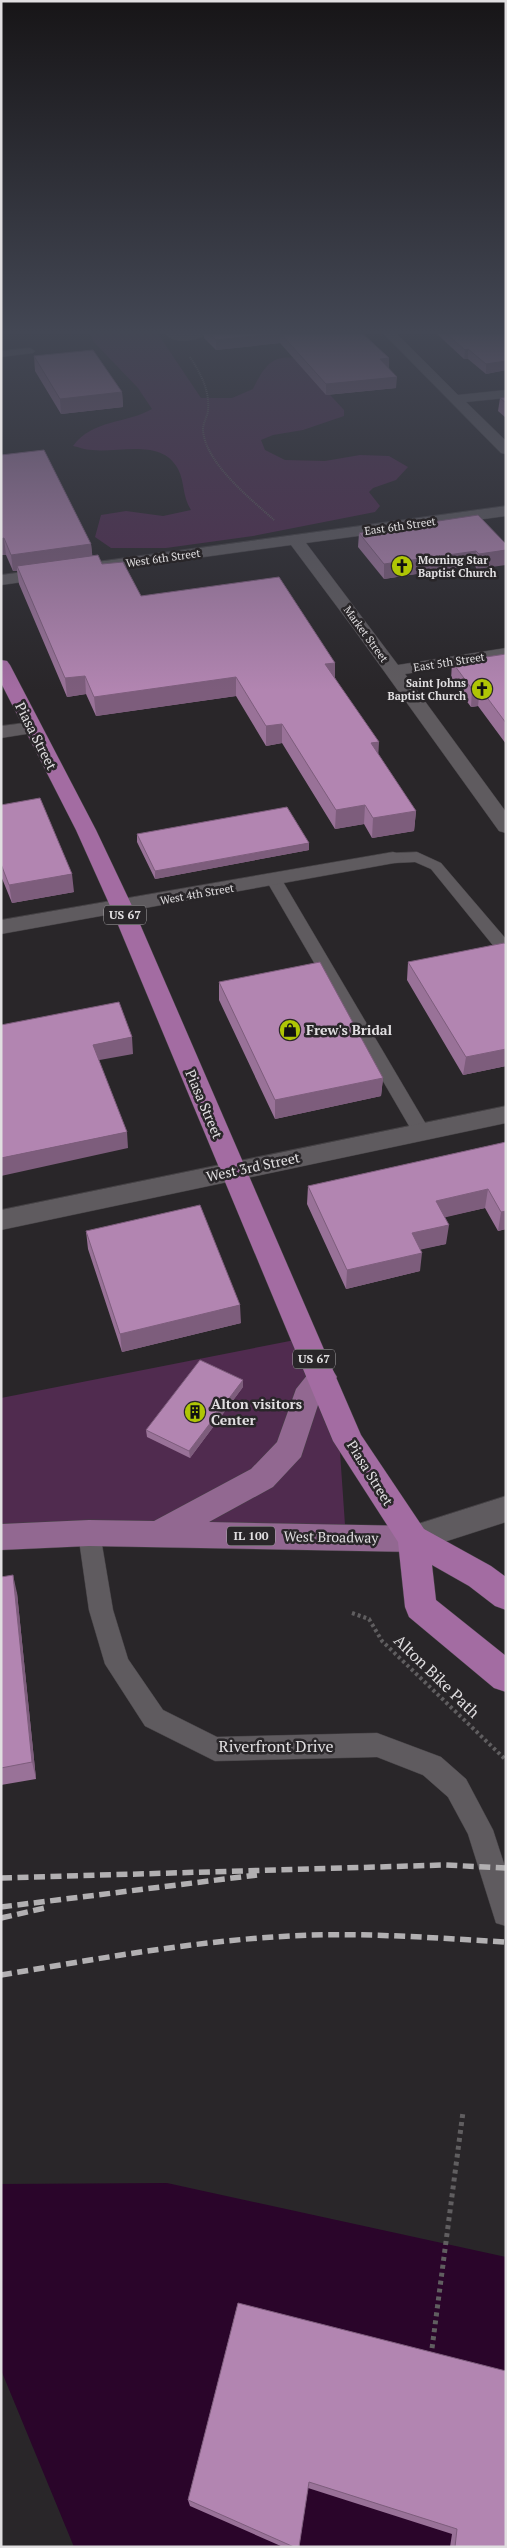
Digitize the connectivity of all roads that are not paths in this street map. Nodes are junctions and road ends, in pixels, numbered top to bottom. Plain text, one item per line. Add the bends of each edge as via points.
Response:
1 (506, 511) edge
2 (295, 540) junction
3 (1, 580) edge
4 (506, 653) edge
5 (1, 666) edge
6 (392, 671) junction
7 (32, 728) junction
8 (1, 732) edge
9 (506, 827) edge
10 (393, 858) joint
11 (274, 880) junction
12 (122, 908) junction
13 (1, 928) edge
14 (506, 950) edge
15 (506, 1114) edge
16 (421, 1131) junction
17 (232, 1171) junction
18 (1, 1220) edge
19 (322, 1377) junction
20 (506, 1509) edge
21 (89, 1534) junction
22 (157, 1534) junction
23 (1, 1537) edge
24 (413, 1539) junction
25 (506, 1596) edge
26 (506, 1677) edge
27 (506, 1913) edge

1 - 2 street, East 6th Street
2 - 3 street, West 6th Street
2 - 6 street, Market Street
4 - 6 street, East 5th Street
5 - 7 highway, Piasa Street / US 67
6 - 9 street, Market Street
7 - 8 street
7 - 12 highway, Piasa Street / US 67 via 86,830
10 - 11 street, West 4th Street
10 - 14 lane via 417,857 436,866
11 - 12 street, West 4th Street
11 - 16 lane
12 - 13 street, West 4th Street
12 - 17 highway, Piasa Street / US 67
15 - 16 street, West 3rd Street
16 - 17 street, West 3rd Street
17 - 18 street, West 3rd Street
17 - 19 highway, Piasa Street / US 67
19 - 22 main road via 306,1397 290,1448 262,1478
19 - 24 highway, Piasa Street / US 67 via 348,1441
20 - 24 street, West Broadway
21 - 22 main road, West Broadway / IL 100
21 - 23 main road, West Broadway / IL 100
21 - 27 lane, Riverfront Drive via 101,1610 118,1664 154,1718 215,1749 377,1746 432,1766 458,1788 480,1830
22 - 24 main road, West Broadway / IL 100
24 - 25 highway, US 67 via 480,1576
24 - 26 highway, US 67 via 421,1608

